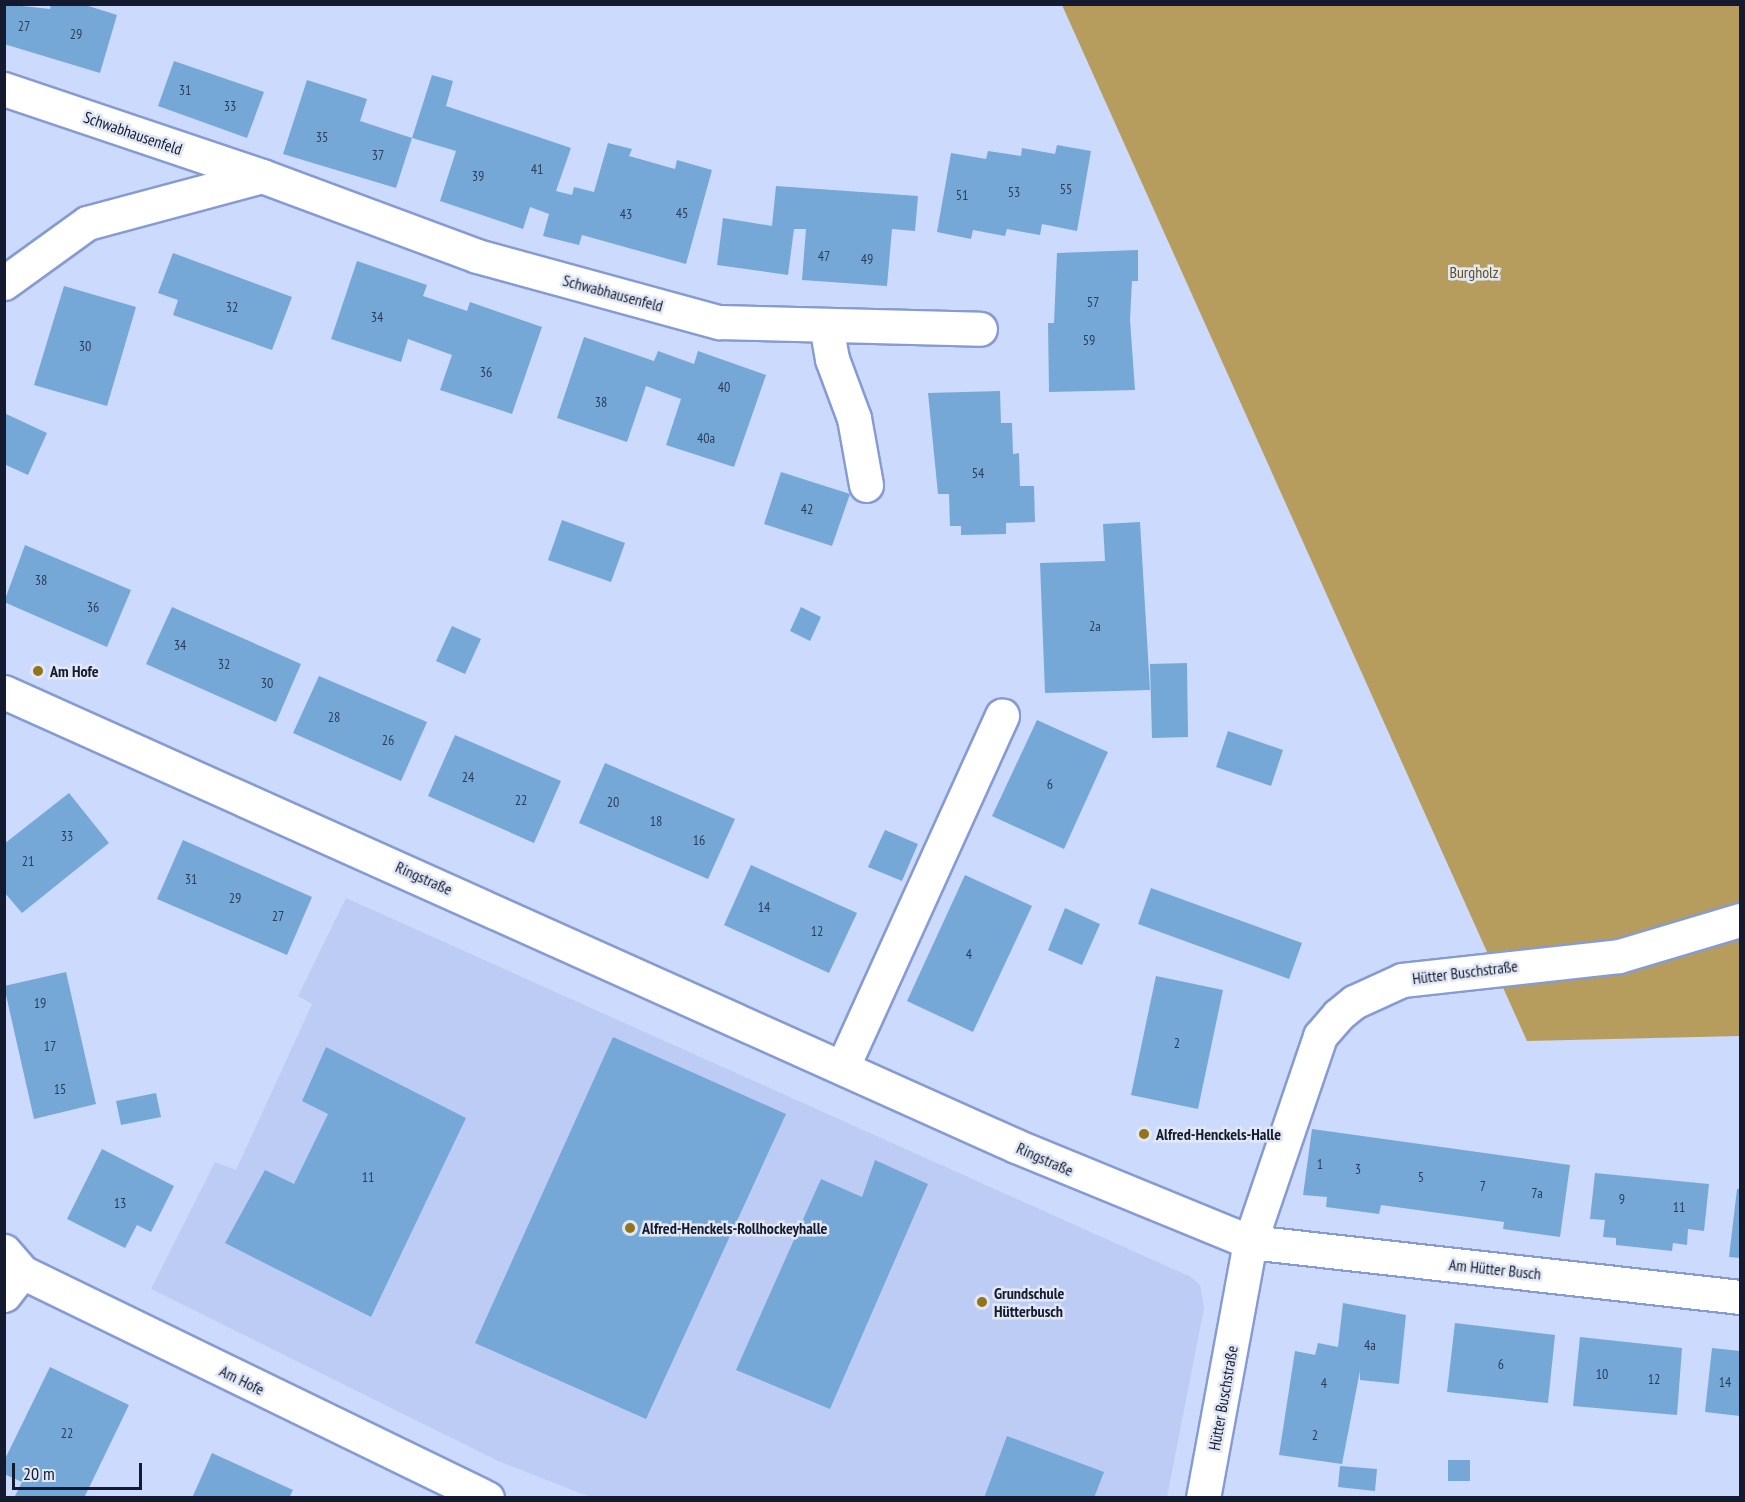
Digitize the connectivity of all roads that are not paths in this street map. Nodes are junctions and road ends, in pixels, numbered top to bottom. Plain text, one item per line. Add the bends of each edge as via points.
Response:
1 (4, 89) edge
2 (262, 176) junction
3 (4, 283) edge
4 (826, 325) junction
5 (980, 329) dead end
6 (866, 485) dead end
7 (4, 692) edge
8 (1002, 715) dead end
9 (1740, 920) edge
10 (843, 1066) junction
11 (1250, 1242) junction
12 (10, 1273) edge
13 (1740, 1297) edge
14 (487, 1497) edge
15 (1203, 1497) edge

1 - 2 street, Schwabhausenfeld
2 - 3 street via 87,224
2 - 4 street, Schwabhausenfeld via 477,256 719,322
4 - 5 street, Schwabhausenfeld
4 - 6 street via 832,359 854,418
7 - 10 street, Ringstraße
8 - 10 street
9 - 11 street, Hütter Buschstraße via 1620,956 1402,980 1354,1002 1320,1036
10 - 11 street, Ringstraße via 1126,1194
11 - 13 street, Am Hütter Busch
11 - 15 street, Hütter Buschstraße
12 - 14 street, Am Hofe

